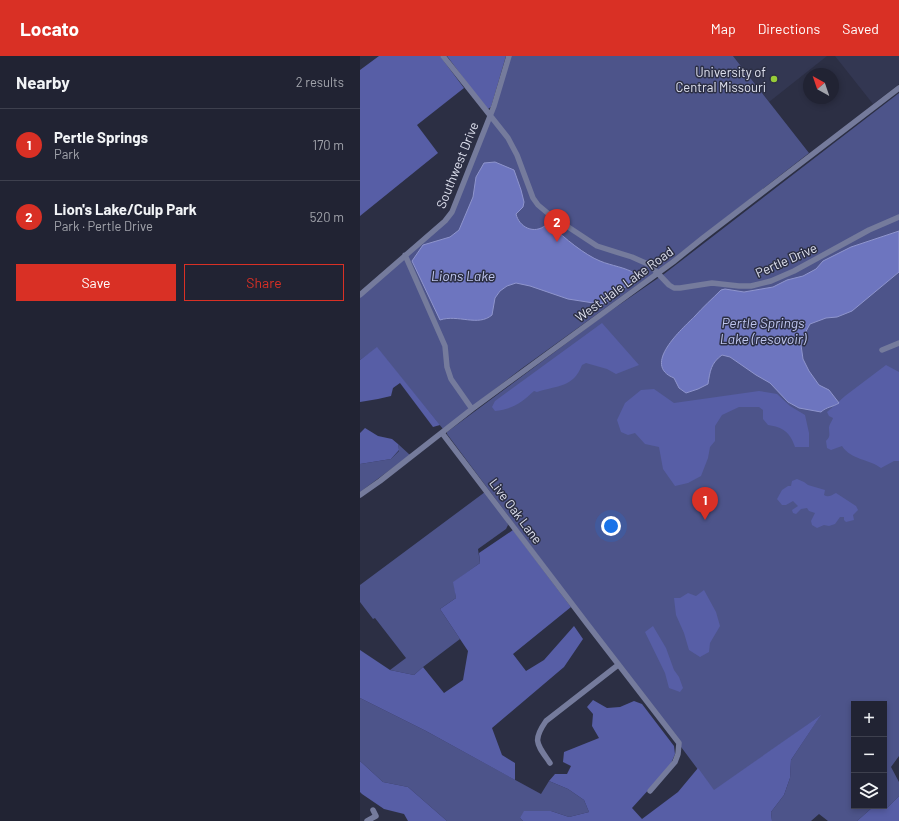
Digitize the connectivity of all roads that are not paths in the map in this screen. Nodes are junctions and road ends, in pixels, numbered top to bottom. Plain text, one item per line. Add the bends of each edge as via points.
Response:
1 (443, 56) edge
2 (509, 56) edge
3 (899, 88) edge
4 (490, 116) junction
5 (899, 217) edge
6 (405, 255) junction
7 (658, 273) junction
8 (360, 295) edge
9 (899, 343) edge
10 (882, 350) dead end
11 (472, 409) junction
12 (442, 433) junction
13 (360, 495) edge
14 (618, 665) junction
15 (550, 763) dead end
16 (650, 791) dead end
17 (373, 810) dead end
18 (367, 821) edge

1 - 4 street, Pertle Drive
2 - 4 street, Southwest Drive
3 - 7 street, West Hale Lake Road
4 - 6 street, Southwest Drive via 452,212
4 - 7 street, Pertle Drive via 514,147 538,205 592,243 650,265
5 - 7 street, Pertle Drive via 869,230 794,271 758,285 712,283 674,288
6 - 8 street, Southwest Drive
6 - 11 street via 444,346 451,379
7 - 11 street, West Hale Lake Road
9 - 10 street
11 - 12 street, West Hale Lake Road
12 - 13 street, West Hale Lake Road
12 - 14 street, Live Oak Lane
14 - 15 street via 546,721 537,740
14 - 16 street, Live Oak Lane via 679,743 675,762
17 - 18 street via 376,816

